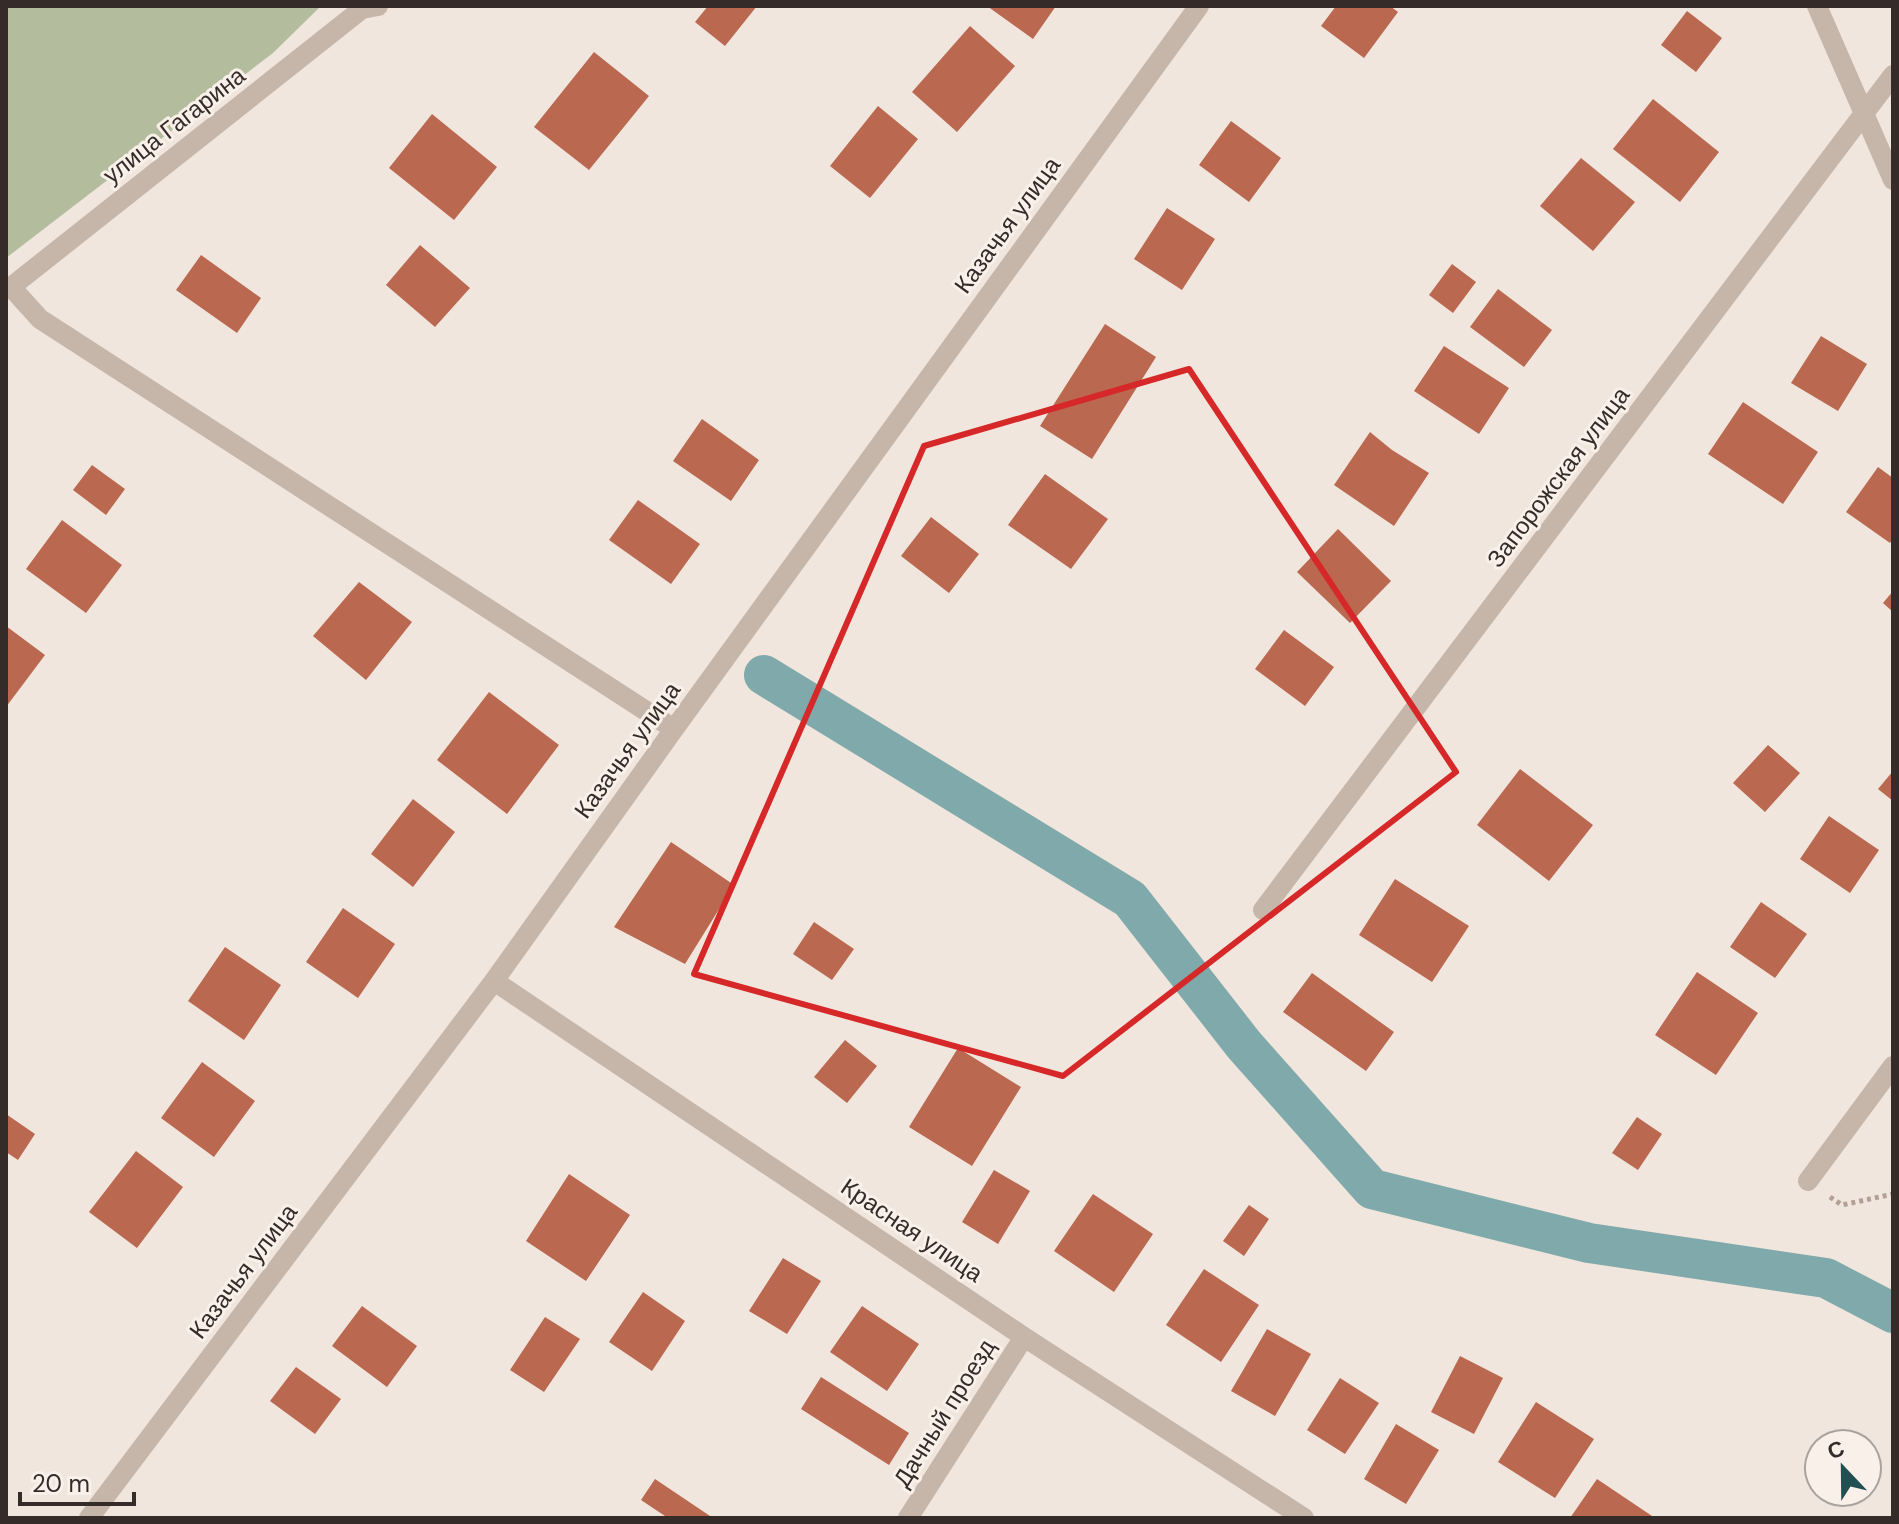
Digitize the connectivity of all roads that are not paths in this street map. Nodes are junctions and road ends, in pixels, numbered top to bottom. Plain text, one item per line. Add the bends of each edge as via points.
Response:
1 (378, 6) edge
2 (1199, 6) edge
3 (1817, 6) edge
4 (1893, 75) edge
5 (1865, 114) junction
6 (1893, 180) edge
7 (9, 288) edge
8 (674, 729) junction
9 (1263, 910) dead end
10 (494, 981) junction
11 (1893, 1066) edge
12 (1808, 1181) road end
13 (1024, 1337) junction
14 (89, 1518) edge
15 (908, 1518) edge
16 (1304, 1518) edge

1 - 7 street, улица Гагарина via 362,9
2 - 8 street, Казачья улица
3 - 5 street
4 - 5 street, Запорожская улица
5 - 6 street
5 - 9 street, Запорожская улица
7 - 8 street via 40,319
8 - 10 street, Казачья улица
10 - 13 street, Красная улица
10 - 14 street, Казачья улица
11 - 12 street
13 - 15 street, Дачный проезд
13 - 16 street, Красная улица

